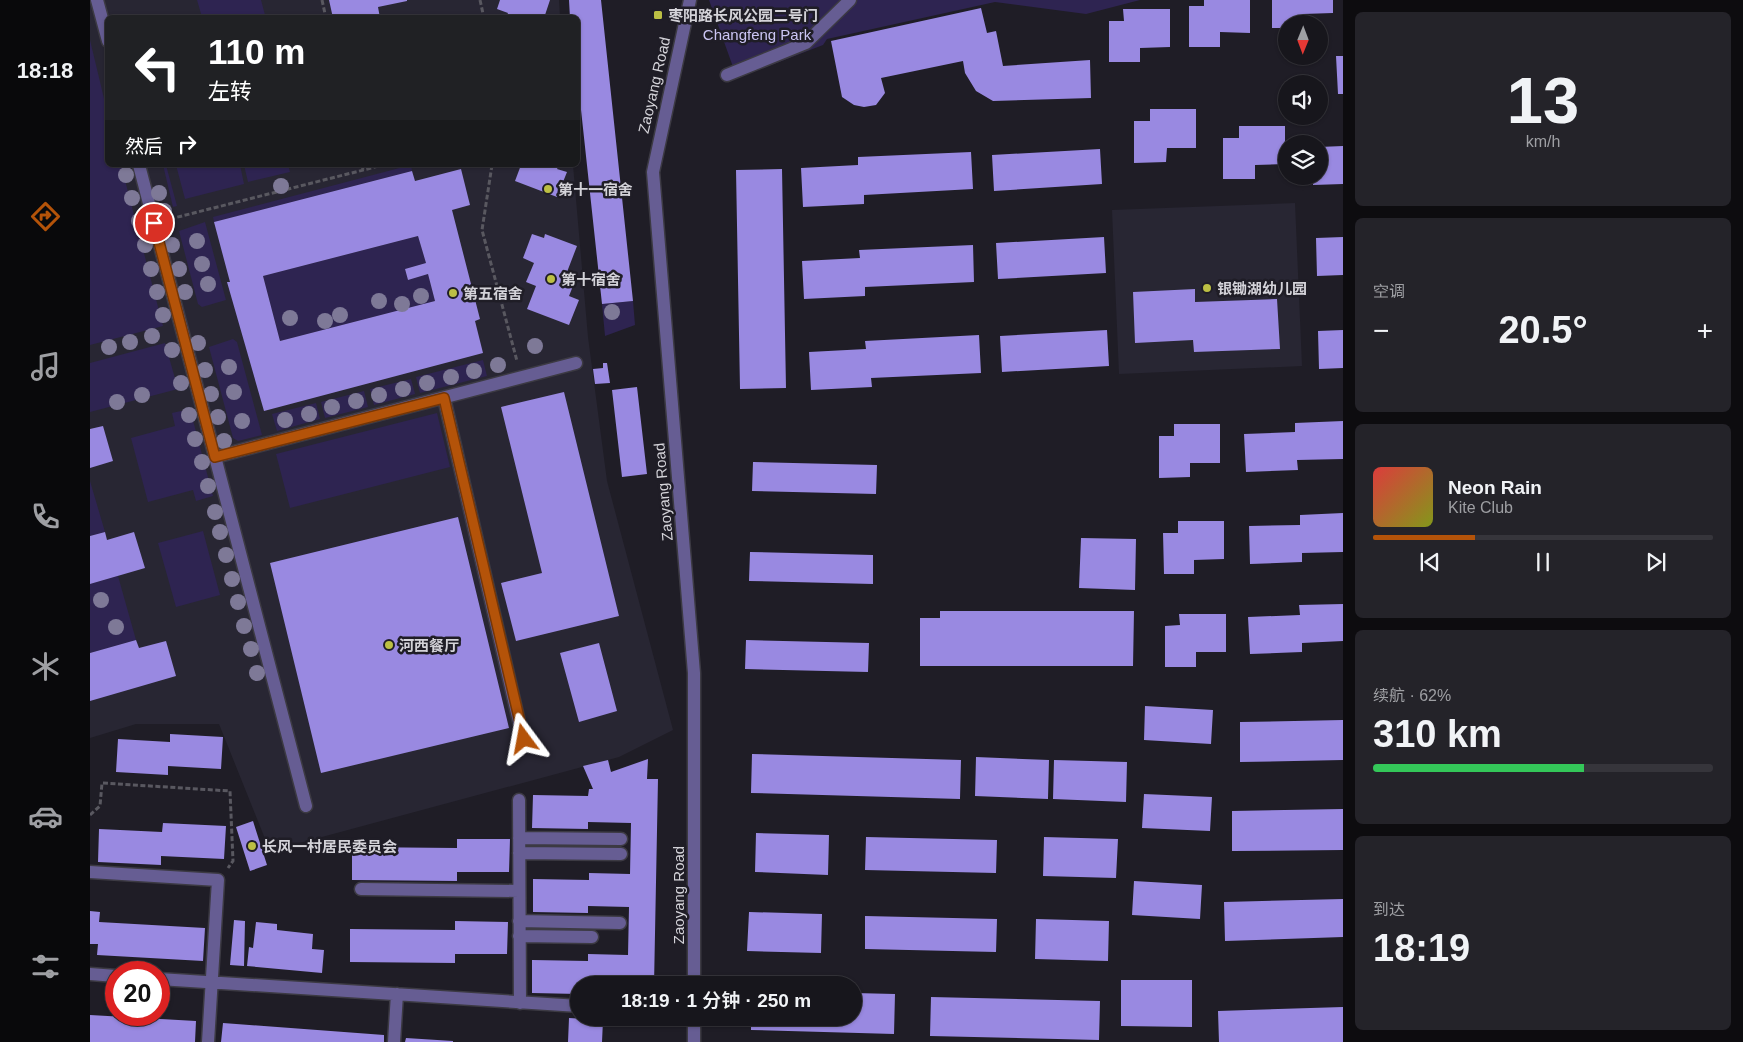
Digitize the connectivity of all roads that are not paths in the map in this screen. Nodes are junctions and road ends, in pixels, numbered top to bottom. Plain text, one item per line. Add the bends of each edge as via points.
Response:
1 (97, 0) edge
2 (690, 0) edge
3 (850, 0) edge
4 (105, 30) edge
5 (727, 75) dead end
6 (140, 167) edge
7 (576, 363) dead end
8 (444, 398) junction
9 (215, 457) junction
10 (524, 739) dead end
11 (519, 800) dead end
12 (306, 806) dead end
13 (519, 838) junction
14 (621, 839) dead end
15 (519, 852) junction
16 (621, 854) dead end
17 (90, 872) edge
18 (361, 889) dead end
19 (519, 891) junction
20 (519, 921) junction
21 (620, 922) dead end
22 (519, 936) junction
23 (592, 937) dead end
24 (90, 974) edge
25 (105, 975) edge
26 (694, 976) edge
27 (170, 980) edge
28 (212, 982) junction
29 (397, 994) junction
30 (520, 1003) junction
31 (570, 1006) edge
32 (694, 1026) edge
33 (208, 1042) edge
34 (394, 1042) edge
35 (694, 1042) edge

1 - 4 street
2 - 26 street, Zaoyang Road via 652,172 694,673
3 - 5 street via 806,43
6 - 9 street
7 - 8 street
8 - 9 street
8 - 10 street
9 - 12 street
11 - 13 street
13 - 14 street
13 - 15 street
15 - 16 street
15 - 19 street
17 - 28 street via 218,880
18 - 19 street
19 - 20 street
20 - 21 street
20 - 22 street
22 - 23 street
22 - 30 street
24 - 25 street
27 - 28 street
28 - 29 street
28 - 33 street
29 - 30 street
29 - 34 street
30 - 31 street
32 - 35 street

